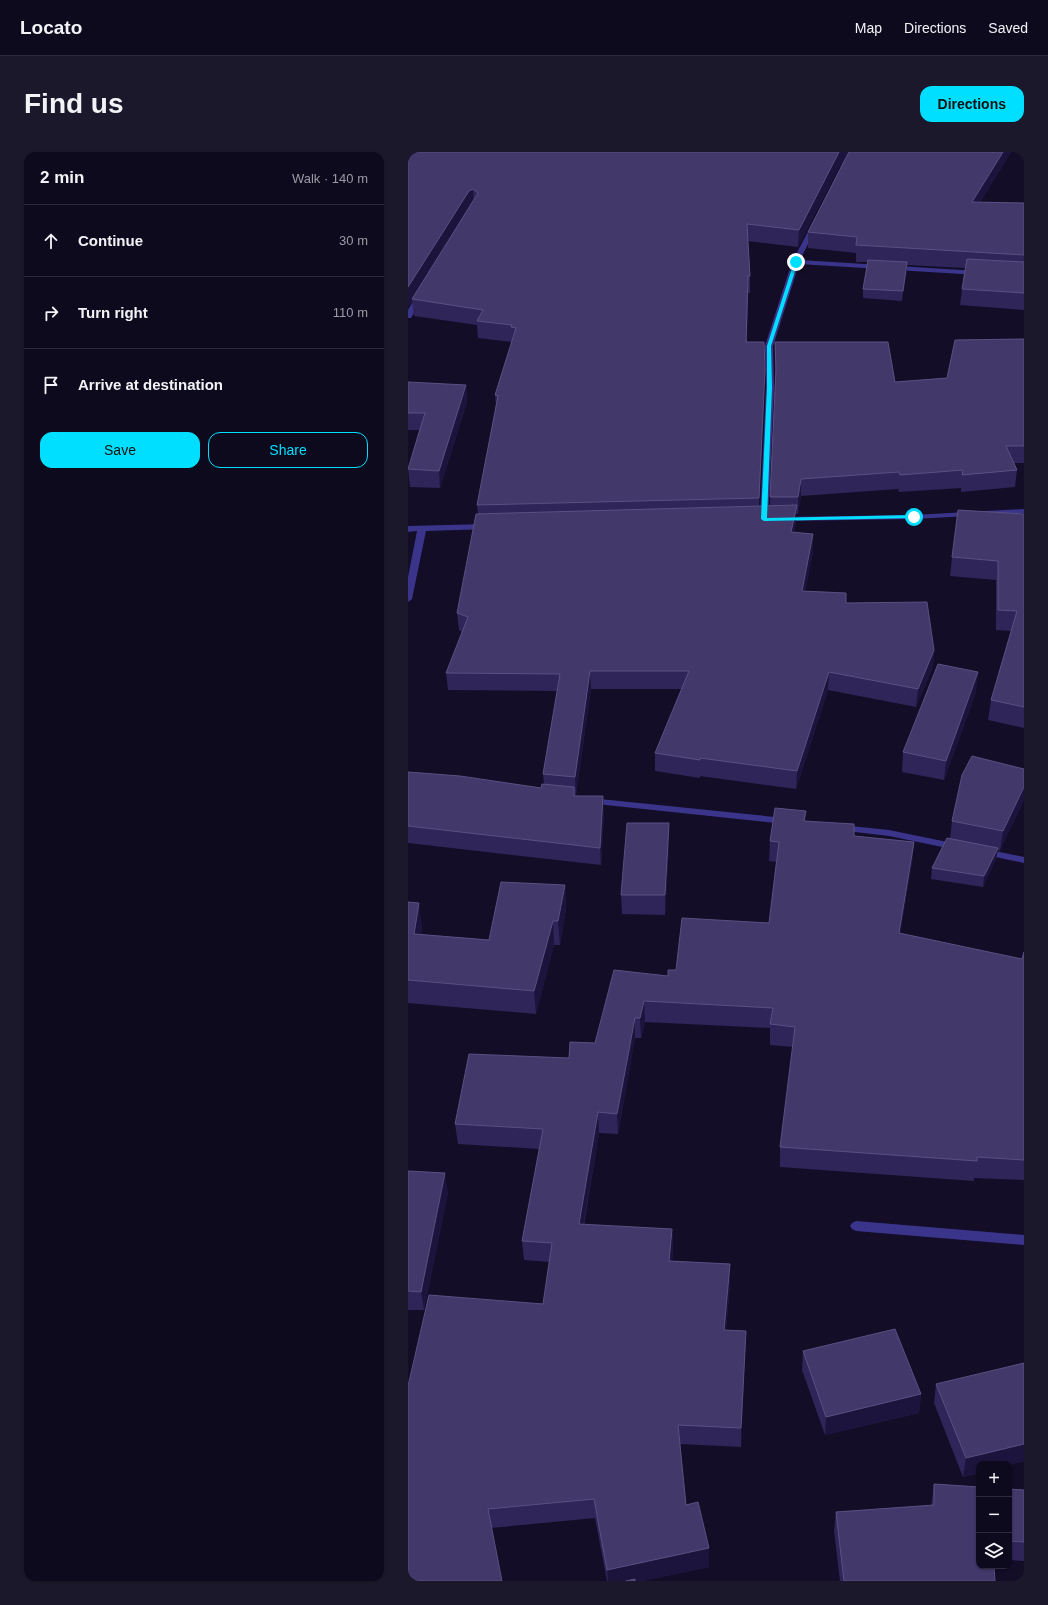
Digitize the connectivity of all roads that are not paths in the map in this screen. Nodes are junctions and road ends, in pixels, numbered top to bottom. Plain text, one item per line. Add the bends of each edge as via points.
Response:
1 (816, 222) edge
2 (796, 262) junction
3 (987, 274) edge
4 (426, 287) edge
5 (408, 316) edge
6 (1024, 511) edge
7 (494, 526) edge
8 (422, 528) junction
9 (408, 529) edge
10 (408, 599) edge
11 (582, 800) edge
12 (795, 822) edge
13 (834, 827) edge
14 (1024, 860) edge
15 (856, 1226) dead end
16 (1024, 1240) edge

1 - 2 street
2 - 3 street
2 - 6 street via 769,346 770,387 760,519 914,517
4 - 5 street
7 - 8 street
8 - 9 street
8 - 10 street
11 - 12 street
13 - 14 street via 889,833
15 - 16 street

